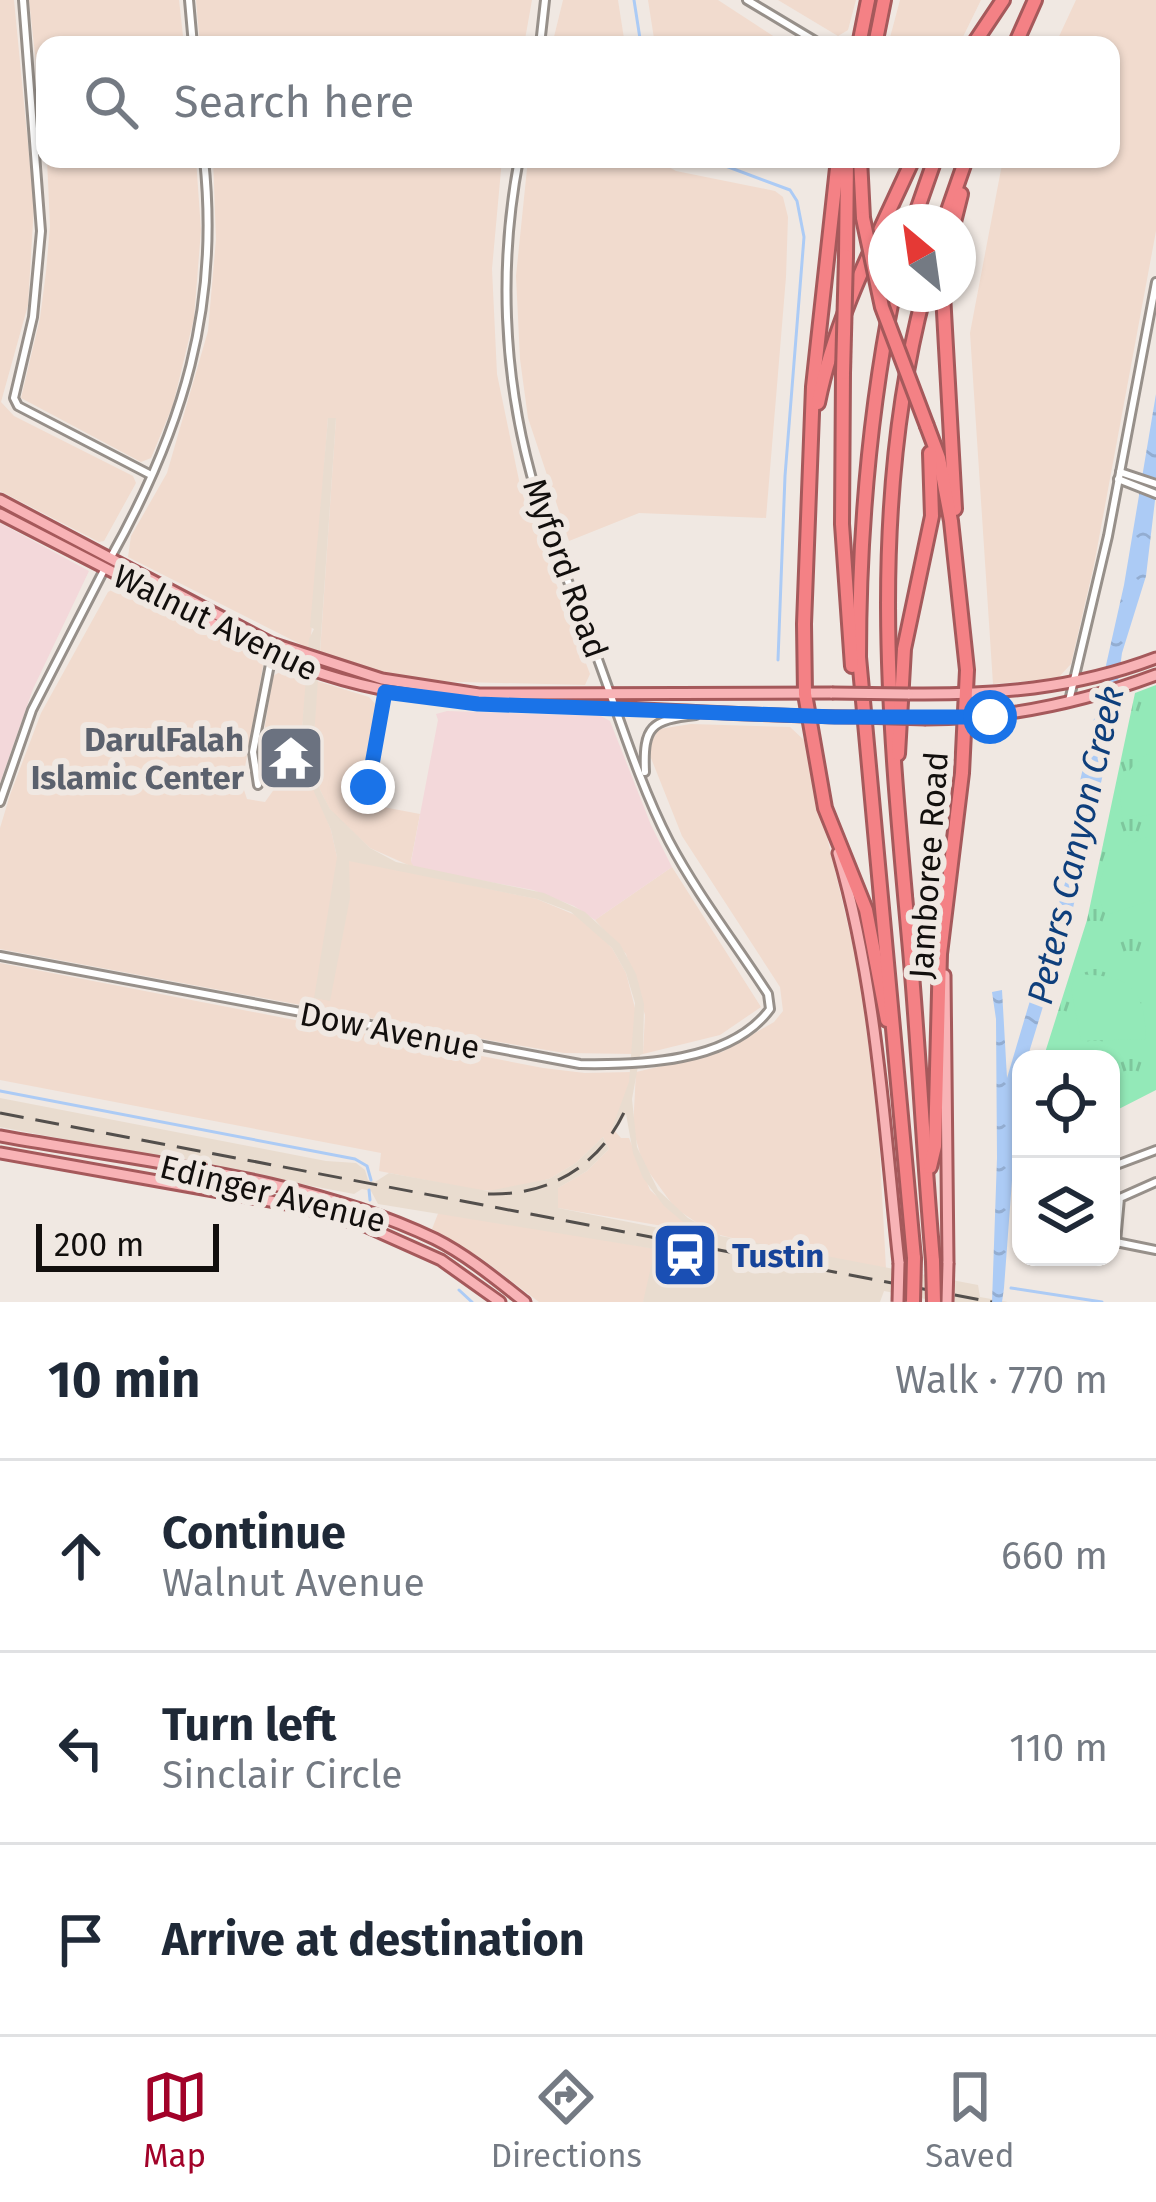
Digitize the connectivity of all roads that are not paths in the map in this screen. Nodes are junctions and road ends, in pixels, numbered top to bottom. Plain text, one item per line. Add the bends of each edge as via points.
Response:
1 (23, 0) edge
2 (189, 0) edge
3 (545, 0) edge
4 (747, 0) edge
5 (868, 0) edge
6 (1003, 0) edge
7 (1035, 0) edge
8 (885, 4) edge
9 (192, 36) edge
10 (541, 36) edge
11 (807, 36) edge
12 (861, 36) edge
13 (877, 36) edge
14 (982, 36) edge
15 (1019, 36) edge
16 (205, 168) edge
17 (518, 168) edge
18 (837, 168) edge
19 (847, 168) edge
20 (860, 168) edge
21 (909, 168) edge
22 (932, 168) edge
23 (965, 168) edge
24 (967, 168) edge
25 (919, 204) edge
26 (951, 204) edge
27 (958, 204) edge
28 (1156, 282) edge
29 (890, 312) edge
30 (921, 312) edge
31 (944, 312) edge
32 (927, 426) junction
33 (811, 442) junction
34 (152, 475) junction
35 (1119, 476) junction
36 (1135, 479) junction
37 (1156, 484) edge
38 (1156, 494) edge
39 (0, 500) edge
40 (0, 514) edge
41 (110, 557) junction
42 (104, 569) junction
43 (959, 582) junction
44 (272, 655) junction
45 (1156, 658) edge
46 (1156, 674) edge
47 (1074, 683) junction
48 (385, 692) junction
49 (805, 694) junction
50 (966, 694) junction
51 (614, 702) junction
52 (1069, 702) junction
53 (724, 712) junction
54 (807, 716) junction
55 (966, 720) junction
56 (894, 772) junction
57 (871, 779) junction
58 (646, 782) junction
59 (258, 785) dead end
60 (368, 787) dead end
61 (0, 802) edge
62 (825, 808) junction
63 (947, 899) junction
64 (0, 956) edge
65 (770, 1010) joint
66 (896, 1048) junction
67 (0, 1136) edge
68 (1156, 1150) edge
69 (0, 1154) edge
70 (1120, 1164) edge
71 (926, 1180) junction
72 (1156, 1183) edge
73 (1120, 1198) edge
74 (1120, 1242) edge
75 (1156, 1250) edge
76 (500, 1302) edge
77 (525, 1302) edge
78 (898, 1302) edge
79 (913, 1302) edge
80 (934, 1302) edge
81 (947, 1302) edge

1 - 34 street via 41,234 14,398
2 - 9 street
3 - 10 street
4 - 11 street
5 - 12 highway
6 - 14 highway
7 - 15 highway
8 - 13 highway
16 - 34 street via 203,314 180,410
17 - 51 street, Myford Road via 506,274 516,414 548,531
18 - 33 highway, Jamboree Road
19 - 57 highway, bridge via 844,577
20 - 32 highway, Jamboree Road, bridge via 882,307
21 - 33 highway via 830,353
22 - 25 highway
23 - 26 highway
24 - 27 highway
28 - 35 street
29 - 57 highway via 859,560
30 - 56 highway via 886,549
31 - 43 highway
32 - 43 highway, Jamboree Road
32 - 56 highway via 932,516 907,635
33 - 49 highway, Jamboree Road
34 - 41 street
35 - 36 street
35 - 47 street
36 - 37 street
36 - 38 street
39 - 41 main road, Walnut Avenue
40 - 42 main road, Walnut Avenue
41 - 42 street
41 - 51 main road, Walnut Avenue via 272,643 346,670 479,694
42 - 44 main road, Walnut Avenue
42 - 61 street via 32,710
43 - 50 highway, Jamboree Road
44 - 48 main road, Walnut Avenue
44 - 59 street via 253,752
45 - 47 main road, Walnut Avenue
46 - 52 main road, Walnut Avenue
47 - 50 main road, Walnut Avenue
47 - 52 street
48 - 51 main road, Walnut Avenue via 478,704
48 - 60 street
49 - 50 main road, Walnut Avenue, bridge
49 - 51 main road, Walnut Avenue
49 - 54 highway, Jamboree Road
50 - 55 highway, Jamboree Road
51 - 53 main road, Walnut Avenue
51 - 58 street, Myford Road
52 - 55 main road, Walnut Avenue
53 - 54 main road, Walnut Avenue
53 - 58 street via 650,728
54 - 55 main road, Walnut Avenue, bridge
54 - 62 highway, Jamboree Road
55 - 63 highway, Jamboree Road
56 - 71 highway, Jamboree Road
57 - 66 highway, Jamboree Road
58 - 65 street, Myford Road via 670,843 768,994
62 - 66 highway via 866,910
62 - 78 main road, Jamboree Road, bridge via 865,961
63 - 71 highway via 935,1146
63 - 81 main road, Jamboree Road, bridge
64 - 65 street, Dow Avenue via 580,1064 706,1049
66 - 79 highway, Jamboree Road, bridge
67 - 77 main road, Edinger Avenue via 345,1204 438,1241
68 - 70 street
69 - 76 main road, Edinger Avenue via 298,1206 441,1260
71 - 80 highway, Jamboree Road, bridge
72 - 73 street
74 - 75 street

